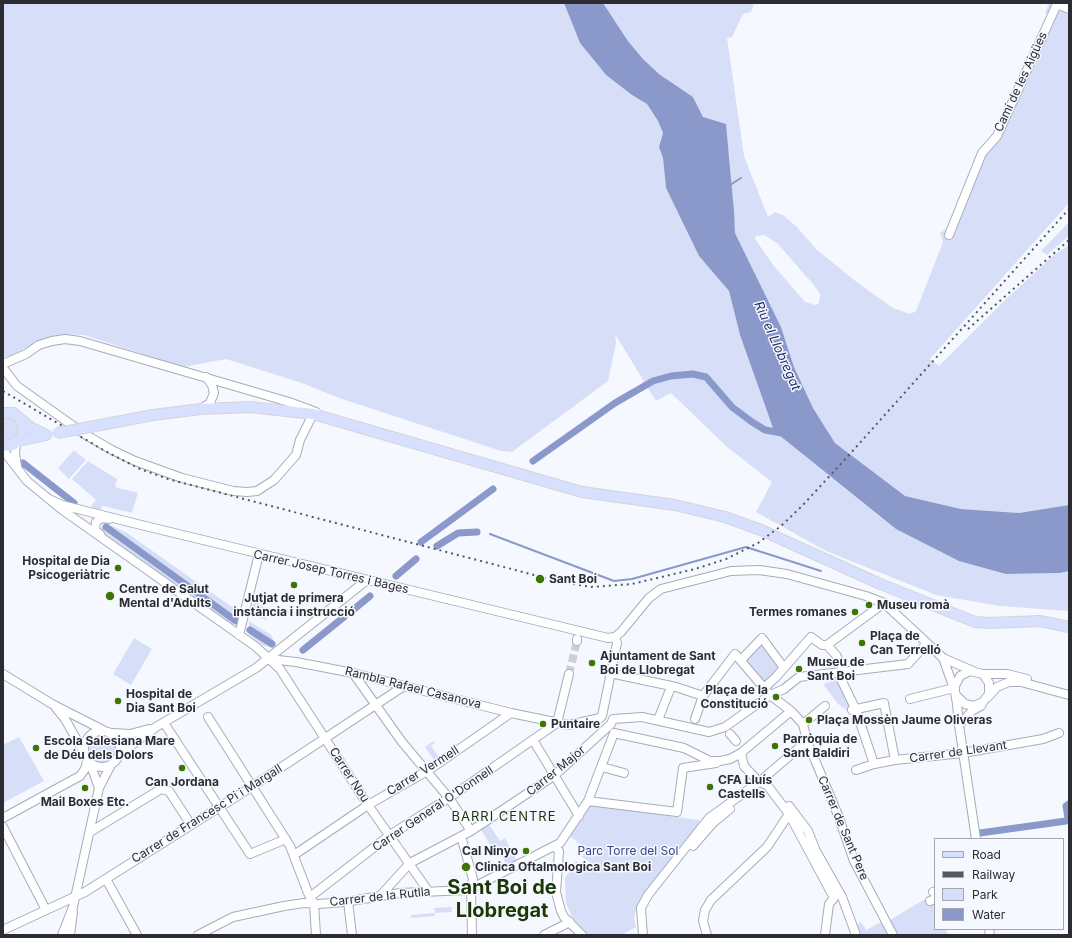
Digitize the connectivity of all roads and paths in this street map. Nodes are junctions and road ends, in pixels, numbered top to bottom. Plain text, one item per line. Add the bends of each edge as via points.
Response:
1 (1069, 8) edge
2 (948, 235) dead end
3 (3, 364) edge
4 (3, 368) edge
5 (206, 377) junction
6 (201, 409) junction
7 (3, 413) edge
8 (313, 414) junction
9 (22, 422) junction
10 (343, 422) junction
11 (46, 435) junction
12 (17, 442) junction
13 (3, 446) edge
14 (3, 450) edge
15 (19, 471) junction
16 (50, 499) junction
17 (91, 513) junction
18 (75, 519) junction
19 (125, 521) junction
20 (101, 536) junction
21 (259, 554) junction
22 (343, 575) junction
23 (367, 580) junction
24 (342, 599) junction
25 (884, 603) junction
26 (1069, 627) edge
27 (239, 635) junction
28 (615, 637) junction
29 (927, 643) junction
30 (827, 645) junction
31 (943, 658) junction
32 (268, 659) junction
33 (741, 660) junction
34 (784, 668) junction
35 (973, 671) junction
36 (841, 672) junction
37 (353, 673) junction
38 (610, 673) junction
39 (3, 674) edge
40 (569, 674) tunnel mouth
41 (983, 674) junction
42 (404, 686) junction
43 (671, 687) junction
44 (764, 687) junction
45 (955, 690) junction
46 (1069, 690) edge
47 (1069, 695) edge
48 (703, 696) junction
49 (768, 696) junction
50 (910, 699) dead end
51 (985, 700) junction
52 (52, 704) junction
53 (376, 705) junction
54 (825, 706) dead end
55 (854, 710) junction
56 (791, 712) junction
57 (512, 713) junction
58 (602, 716) junction
59 (208, 717) dead end
60 (695, 719) dead end
61 (658, 720) junction
62 (164, 723) junction
63 (557, 723) junction
64 (611, 724) junction
65 (803, 724) junction
66 (959, 725) junction
67 (156, 727) junction
68 (108, 732) junction
69 (614, 733) junction
70 (1059, 733) dead end
71 (730, 734) dead end
72 (324, 738) junction
73 (533, 740) junction
74 (807, 741) junction
75 (740, 748) junction
76 (83, 750) junction
77 (963, 753) junction
78 (120, 754) junction
79 (895, 760) junction
80 (720, 761) junction
81 (89, 762) junction
82 (874, 764) junction
83 (111, 765) junction
84 (602, 767) junction
85 (427, 770) junction
86 (856, 770) dead end
87 (624, 773) dead end
88 (555, 775) junction
89 (763, 783) junction
90 (253, 786) junction
91 (99, 788) junction
92 (449, 798) junction
93 (588, 801) junction
94 (368, 805) junction
95 (219, 808) junction
96 (789, 814) junction
97 (579, 816) junction
98 (3, 818) edge
99 (191, 825) junction
100 (3, 827) edge
101 (472, 831) junction
102 (90, 832) junction
103 (390, 835) junction
104 (461, 836) junction
105 (976, 838) edge
106 (286, 839) junction
107 (554, 846) junction
108 (294, 855) junction
109 (410, 863) junction
110 (106, 878) junction
111 (471, 888) junction
112 (429, 892) junction
113 (380, 896) junction
114 (75, 897) junction
115 (312, 900) junction
116 (348, 901) junction
117 (73, 907) junction
118 (46, 910) junction
119 (570, 922) junction
120 (3, 930) edge
121 (208, 933) edge
122 (62, 935) edge
123 (70, 935) edge
124 (137, 935) edge
125 (198, 935) edge
126 (316, 935) edge
127 (352, 935) edge
128 (472, 935) edge
129 (544, 935) edge
130 (582, 935) edge
131 (643, 935) edge
132 (707, 935) edge
133 (825, 935) edge
134 (856, 935) edge
135 (893, 935) edge

1 - 2 street, Camí de les Aigües via 1057,4 997,136 982,153
3 - 5 street via 39,345 65,339
4 - 8 street via 17,386 86,435 112,450 182,478 233,491 257,491 274,480 296,455 300,440
5 - 6 street via 214,393 210,403
5 - 10 street via 289,402
6 - 8 main road via 250,407
6 - 11 main road, bridge via 153,415
7 - 9 main road via 13,413
8 - 10 main road
9 - 11 main road
9 - 12 main road via 24,432
10 - 26 main road via 582,492 681,506 725,517 975,622 1040,621
11 - 12 main road
12 - 13 main road
12 - 15 street via 15,458
14 - 15 street
15 - 16 street via 30,484
16 - 17 street, Carrer Josep Torres i Bages via 62,506
16 - 18 street, Carrer Nou
17 - 18 street via 94,516 89,524
17 - 19 street, Carrer Josep Torres i Bages
18 - 20 street, Carrer Nou
19 - 20 street via 100,519 95,527
19 - 21 street, Carrer Josep Torres i Bages
20 - 27 street, Carrer Nou
21 - 22 street, Carrer Josep Torres i Bages
21 - 27 street
22 - 23 street, Carrer Josep Torres i Bages
22 - 24 street via 348,578 350,584
23 - 24 street
23 - 28 street, Carrer Josep Torres i Bages via 598,636
24 - 32 street
25 - 28 street via 787,574 759,570 731,571 657,591
25 - 29 street
25 - 30 street
27 - 32 street, Carrer Nou
28 - 38 street via 617,643
29 - 31 street
29 - 36 street via 908,664
30 - 34 street via 822,646 811,637
30 - 36 street via 836,655
31 - 35 street
31 - 45 street
32 - 37 street, Rambla Rafael Casanova
32 - 62 street
32 - 72 street, Carrer Nou via 280,669
33 - 34 street via 762,638
33 - 44 street
33 - 48 street via 735,654
34 - 44 street
35 - 41 street
35 - 45 street via 965,672 958,678
36 - 49 street via 799,677 785,688
36 - 55 street
37 - 42 street, Rambla Rafael Casanova
37 - 53 street
38 - 43 street
38 - 58 street
39 - 52 street
40 - 63 street
41 - 46 street via 1007,674
41 - 51 street via 990,687
42 - 53 street, Carrer de Francesc Pi i Margall
42 - 57 street, Rambla Rafael Casanova
43 - 48 street
43 - 61 street
44 - 49 street
45 - 50 street
45 - 51 street via 960,700 968,705 977,705
45 - 66 street
47 - 51 street via 1021,682 1009,682 997,687
48 - 60 street
49 - 56 street
49 - 61 street via 725,727 709,732
51 - 66 street
52 - 68 street
52 - 76 street via 65,719
53 - 72 street, Carrer de Francesc Pi i Margall
53 - 85 street via 422,768
54 - 65 street
55 - 79 street via 884,703
55 - 82 street
56 - 65 street
56 - 75 street
57 - 63 street, Rambla Rafael Casanova
57 - 85 street, Carrer Vermell
58 - 63 street, Rambla Rafael Casanova via 568,725
58 - 64 street
59 - 90 street
61 - 64 street via 631,717 613,719
62 - 67 street
62 - 95 street
63 - 73 street, Carrer General O'Donnell
64 - 69 street
64 - 88 street, Carrer Major
65 - 74 street
66 - 77 street
67 - 68 street via 130,734
67 - 78 street
68 - 76 street via 99,731 88,736
68 - 78 street via 119,742
69 - 80 street via 684,748 710,761
69 - 84 street
70 - 77 street, Carrer de Llevant via 1043,739
71 - 75 street
72 - 90 street, Carrer de Francesc Pi i Margall
72 - 94 street, Carrer Nou
73 - 88 street
73 - 92 street, Carrer General O'Donnell
74 - 89 street
74 - 135 street, Carrer de Sant Pere via 854,861
75 - 80 street via 730,759
75 - 89 street via 744,766
76 - 81 street
77 - 79 street, Carrer de Llevant
77 - 105 street
78 - 83 street
79 - 82 street, Carrer de Llevant
80 - 93 street via 684,768 677,812
81 - 83 street via 101,768
81 - 91 street
81 - 98 street via 80,776
82 - 86 street, Carrer de Llevant
83 - 91 street
84 - 87 street
84 - 93 street
85 - 92 street
85 - 94 street, Carrer Vermell
88 - 97 street
88 - 101 street, Carrer Major
89 - 96 street
89 - 131 street via 709,818 648,895 641,908
89 - 134 street via 772,785 808,831 816,851 842,897
90 - 95 street, Carrer de Francesc Pi i Margall
90 - 106 street
91 - 102 street
92 - 101 street
92 - 103 street, Carrer General O'Donnell
93 - 97 street
94 - 103 street, Carrer Nou
94 - 108 street, Carrer Vermell
95 - 99 street, Carrer de Francesc Pi i Margall
95 - 106 street via 250,854
96 - 132 street via 767,847 704,910 703,922
96 - 133 street via 834,898 829,904
97 - 107 street via 560,843
99 - 102 street via 169,791 161,789
99 - 110 street, Carrer de Francesc Pi i Margall
100 - 118 street
101 - 104 street, Carrer Major
102 - 114 street
103 - 109 street, Carrer Nou
103 - 115 street, Carrer General O'Donnell
104 - 109 street, Carrer Major
104 - 111 street via 471,866
106 - 108 street
107 - 111 street
107 - 119 street via 559,851 556,892 562,913
108 - 115 street
109 - 112 street, Carrer Nou
109 - 113 street, Carrer Major
110 - 114 street, Carrer de Francesc Pi i Margall
110 - 124 street
111 - 112 street, Carrer de la Rutlla
111 - 128 street
112 - 113 street, Carrer de la Rutlla
113 - 116 street, Carrer de la Rutlla
114 - 117 street
114 - 118 street, Carrer de Francesc Pi i Margall
115 - 116 street, Carrer de la Rutlla
115 - 121 street, Carrer de la Rutlla via 233,917
115 - 126 street
116 - 127 street
117 - 122 street
117 - 123 street
118 - 120 street, Carrer de Francesc Pi i Margall
119 - 129 street
119 - 130 street
121 - 125 street, Carrer de la Rutlla

